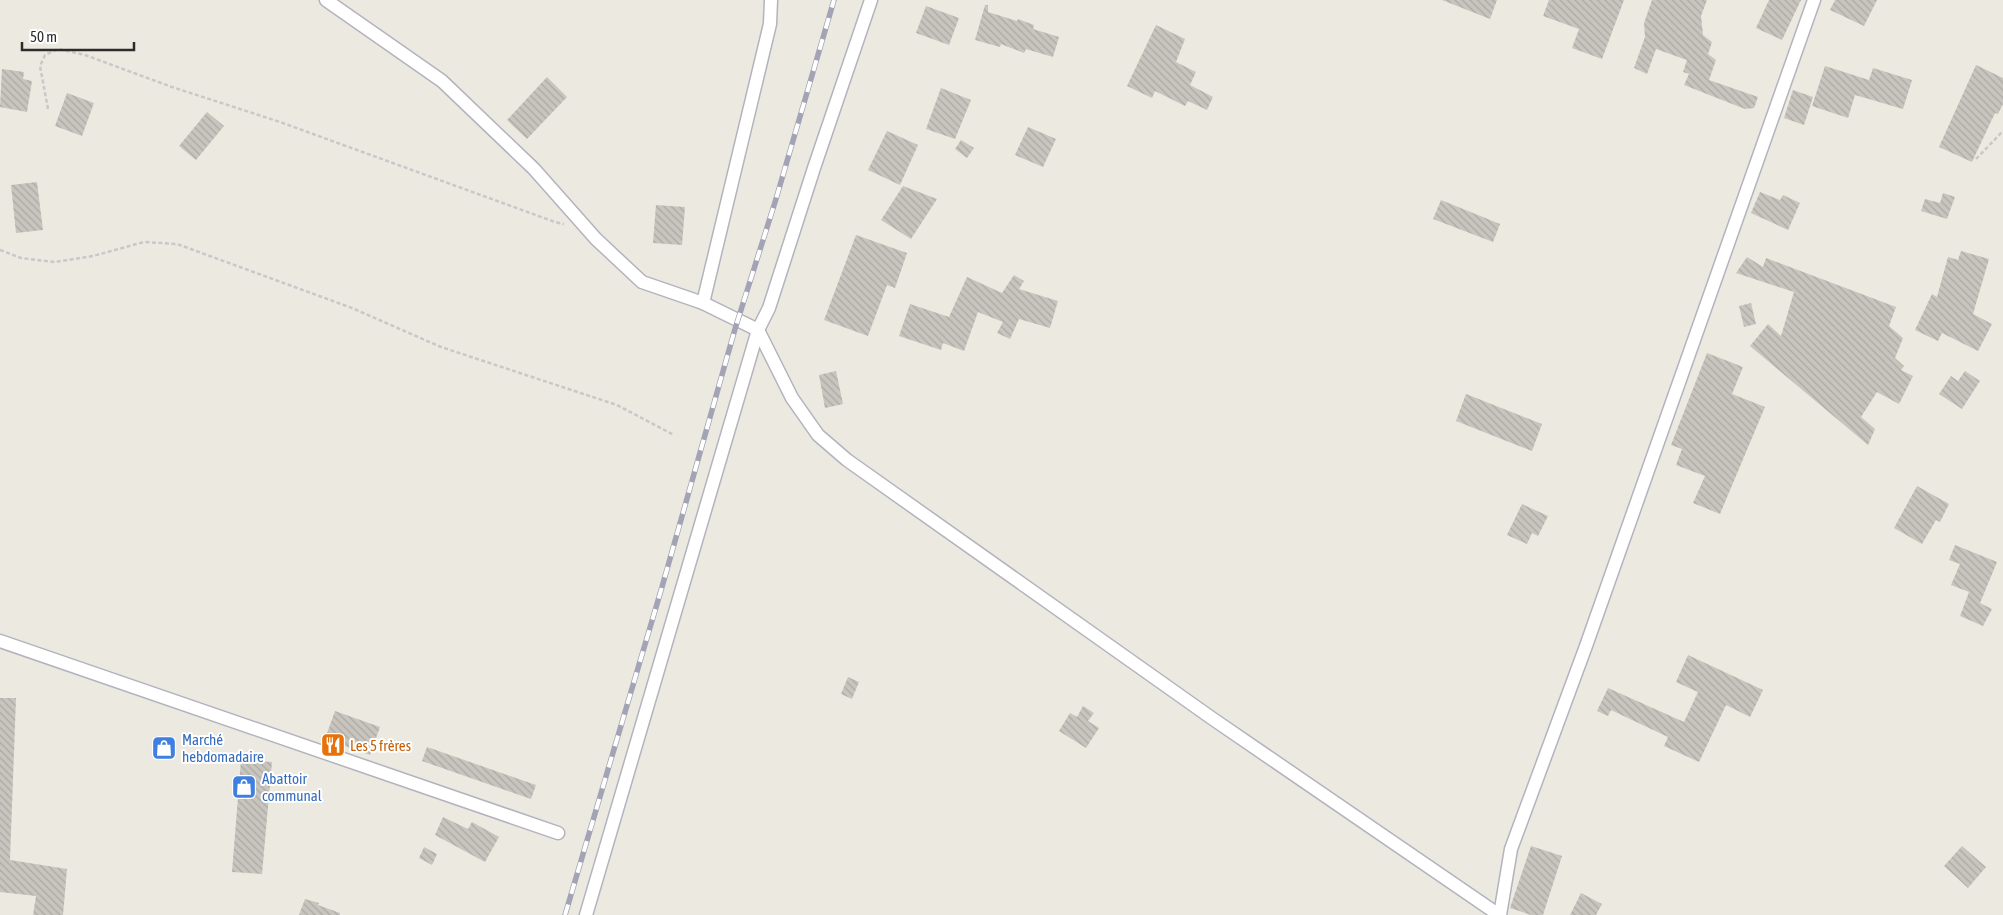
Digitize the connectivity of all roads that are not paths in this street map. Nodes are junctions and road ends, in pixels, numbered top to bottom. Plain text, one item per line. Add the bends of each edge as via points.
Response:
1 (326, 0) edge
2 (771, 0) edge
3 (871, 0) edge
4 (1814, 0) edge
5 (703, 303) junction
6 (758, 330) junction
7 (0, 641) edge
8 (558, 833) dead end
9 (586, 915) edge
10 (1500, 915) edge

1 - 5 street via 442,80 534,169 584,225 642,282
2 - 5 street via 770,24
3 - 6 street via 769,308
4 - 10 street via 1511,849
5 - 6 street
6 - 9 street
6 - 10 street via 792,398 818,435 847,460 1213,719
7 - 8 street

